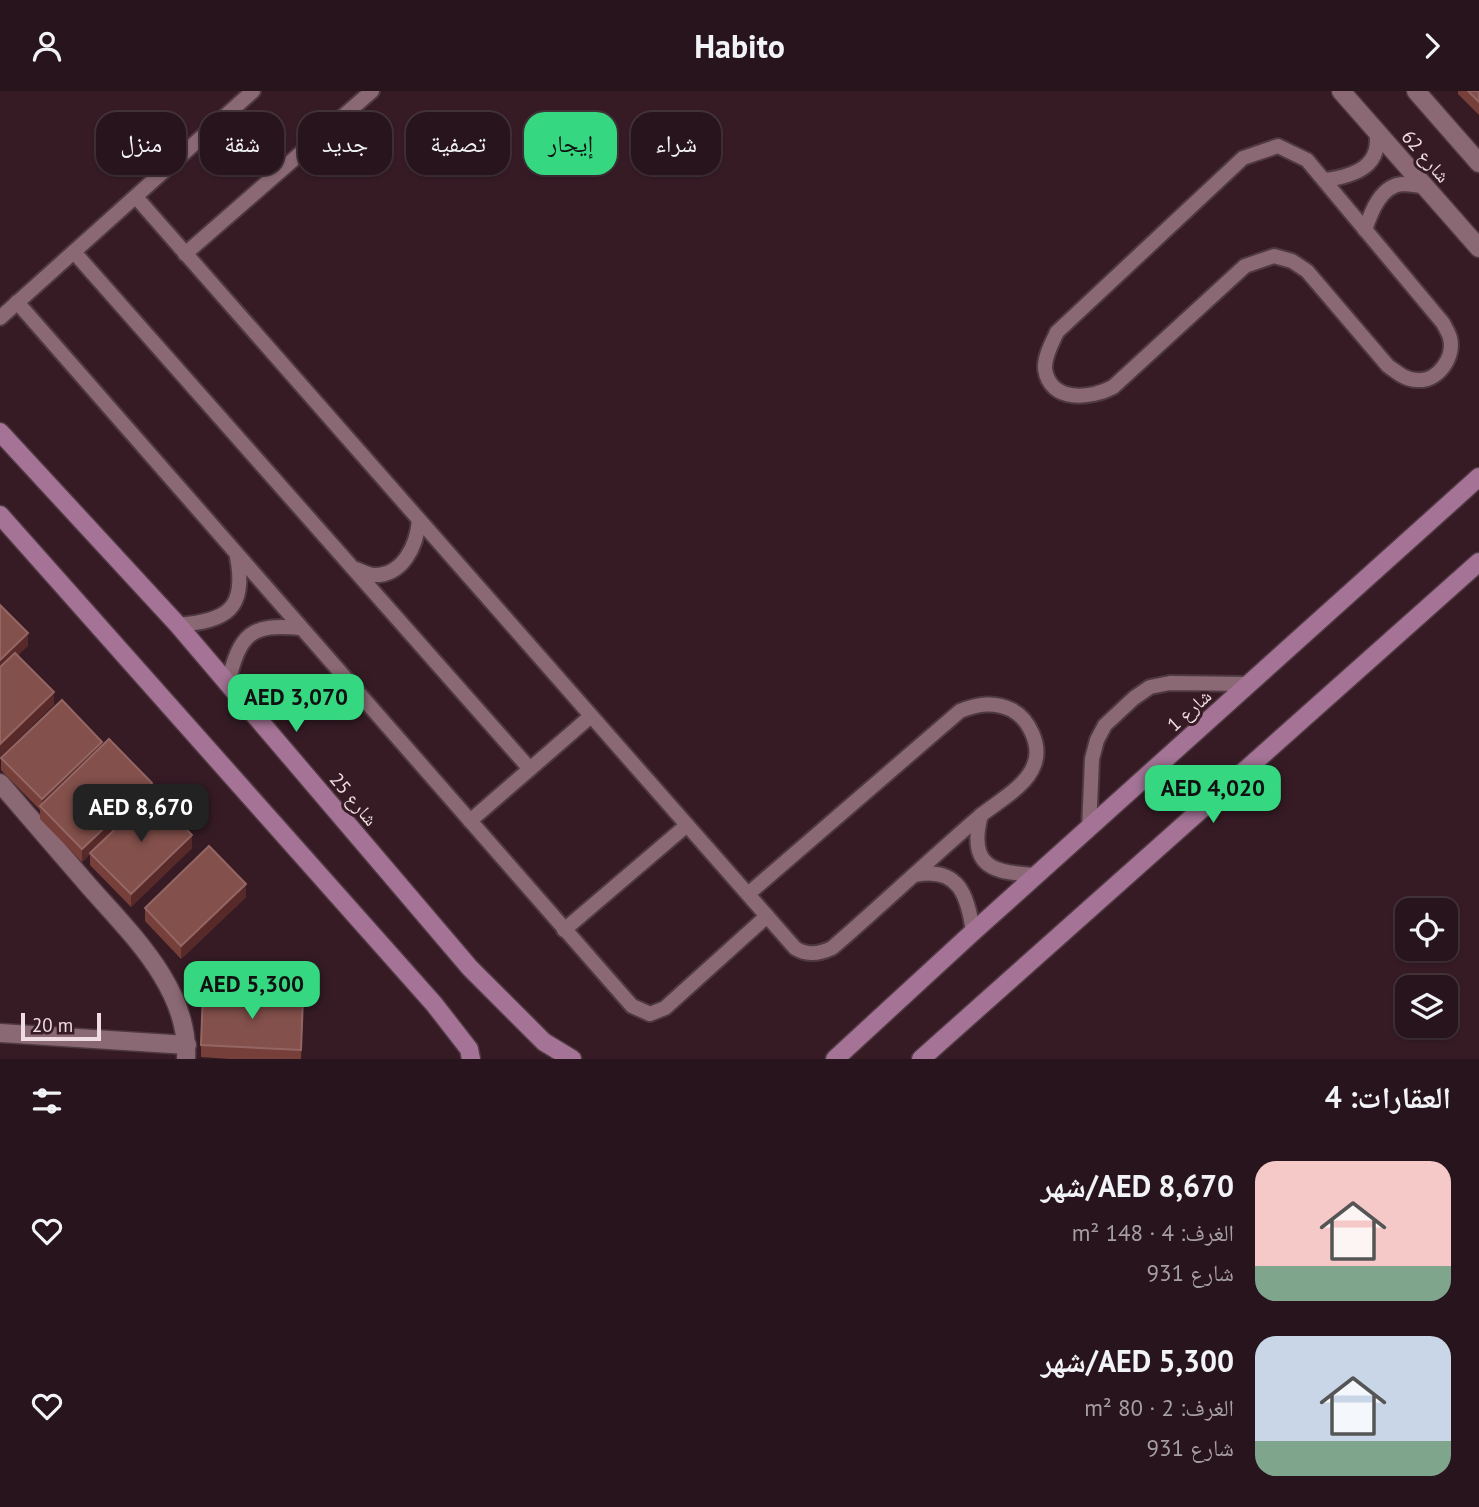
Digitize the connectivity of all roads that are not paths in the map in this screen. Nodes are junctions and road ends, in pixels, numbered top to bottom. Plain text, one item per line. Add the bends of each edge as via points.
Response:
1 (253, 91) edge
2 (372, 91) edge
3 (1341, 91) edge
4 (1416, 91) edge
5 (1376, 130) junction
6 (1479, 163) edge
7 (1325, 180) junction
8 (1426, 187) junction
9 (136, 197) junction
10 (1366, 230) junction
11 (1479, 248) edge
12 (74, 252) junction
13 (185, 254) junction
14 (17, 302) junction
15 (0, 318) edge
16 (0, 432) edge
17 (1479, 477) edge
18 (0, 515) edge
19 (419, 520) junction
20 (237, 555) junction
21 (1479, 562) edge
22 (352, 567) junction
23 (178, 625) junction
24 (301, 628) junction
25 (228, 683) junction
26 (1249, 684) junction
27 (591, 716) junction
28 (530, 769) junction
29 (0, 783) edge
30 (981, 815) junction
31 (470, 821) junction
32 (687, 825) junction
33 (1089, 829) junction
34 (914, 875) junction
35 (1038, 875) junction
36 (748, 894) junction
37 (767, 916) junction
38 (564, 930) junction
39 (973, 932) junction
40 (0, 1033) edge
41 (186, 1052) edge
42 (471, 1059) edge
43 (572, 1059) edge
44 (835, 1059) edge
45 (922, 1059) edge

1 - 9 lane
2 - 13 lane
3 - 5 street, شارع 62
4 - 6 street, شارع 62
5 - 7 lane via 1379,145 1359,173
5 - 8 street, شارع 62
7 - 10 lane
7 - 10 lane via 1307,160 1278,146 1243,158 1057,333 1045,368 1050,382 1063,393 1081,397 1113,387 1245,266 1274,256 1307,271 1403,377 1419,381 1439,373 1450,352 1443,323
8 - 10 lane via 1401,183 1388,190 1370,213
8 - 11 street, شارع 62
9 - 12 lane
9 - 13 lane
12 - 14 lane
12 - 22 lane
13 - 19 lane
14 - 15 lane
14 - 20 lane
16 - 23 street, شارع 25
17 - 26 street, شارع 1
18 - 42 street via 434,1004
19 - 22 lane via 418,536 401,565 372,575
19 - 27 lane
20 - 23 lane via 241,578 229,611 212,621
20 - 24 lane
21 - 45 street
22 - 28 lane
23 - 25 street, شارع 25
24 - 25 lane via 258,628 241,643
24 - 31 lane
25 - 43 street, شارع 25 via 470,968 544,1042
26 - 33 street, شارع 1
26 - 33 lane via 1170,683 1150,687 1134,698 1105,725 1097,740
27 - 28 lane
27 - 32 lane
28 - 31 lane
29 - 41 street via 148,954 177,1006
30 - 34 lane
30 - 35 lane via 977,831 980,857 1000,871
30 - 36 lane via 1025,780 1035,764 1033,733 1014,711 993,704 960,711
31 - 38 lane
32 - 36 lane
32 - 38 lane
33 - 35 street, شارع 1
34 - 37 lane via 838,944 822,952 803,953 795,948
34 - 39 lane via 928,872 956,882 965,894
35 - 39 street, شارع 1
36 - 37 lane
37 - 38 lane via 675,1000 650,1014 632,1006
39 - 44 street, شارع 1
40 - 41 street

